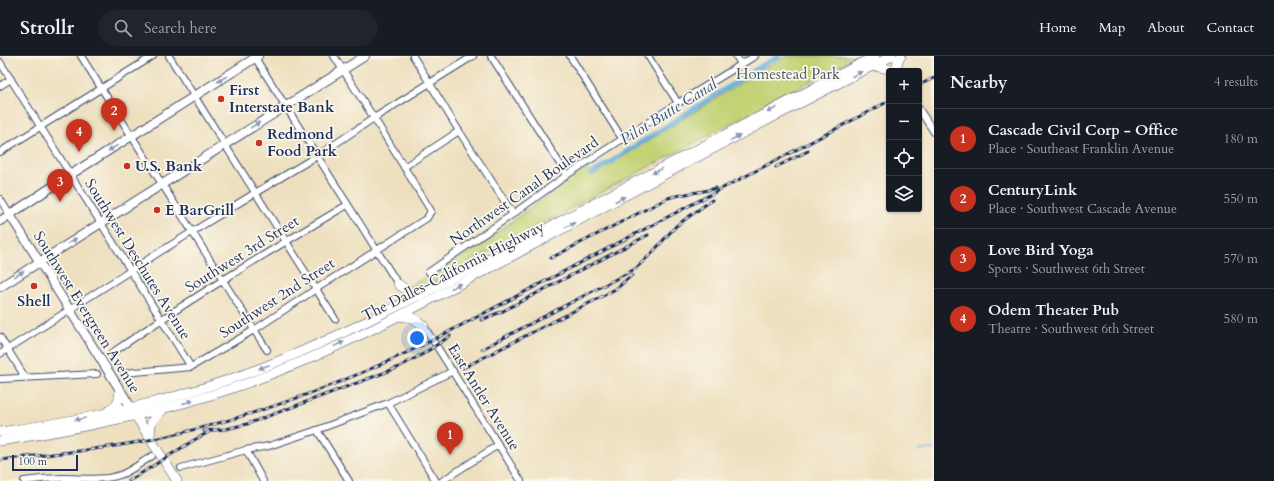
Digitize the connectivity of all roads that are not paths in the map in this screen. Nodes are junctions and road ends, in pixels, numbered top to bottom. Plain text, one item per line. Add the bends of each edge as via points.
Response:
1 (81, 56) edge
2 (153, 56) edge
3 (169, 56) edge
4 (334, 56) edge
5 (365, 56) edge
6 (413, 56) edge
7 (473, 56) edge
8 (491, 56) edge
9 (570, 56) edge
10 (648, 56) edge
11 (736, 56) edge
12 (755, 56) edge
13 (875, 56) edge
14 (892, 56) edge
15 (901, 56) edge
16 (256, 57) edge
17 (0, 62) edge
18 (741, 64) junction
19 (872, 66) junction
20 (886, 68) edge
21 (896, 68) edge
22 (342, 70) junction
23 (11, 79) junction
24 (430, 83) junction
25 (0, 86) edge
26 (102, 89) junction
27 (195, 96) junction
28 (678, 103) junction
29 (286, 106) junction
30 (922, 114) edge
31 (374, 118) junction
32 (40, 126) junction
33 (459, 131) junction
34 (934, 132) edge
35 (132, 136) junction
36 (623, 140) junction
37 (225, 144) junction
38 (0, 152) edge
39 (317, 156) junction
40 (404, 167) junction
41 (70, 174) junction
42 (567, 175) junction
43 (162, 184) junction
44 (255, 193) junction
45 (0, 199) edge
46 (348, 205) junction
47 (513, 214) junction
48 (10, 215) junction
49 (0, 221) edge
50 (100, 223) junction
51 (193, 232) junction
52 (286, 242) junction
53 (377, 250) junction
54 (39, 262) junction
55 (131, 271) junction
56 (429, 272) dead end
57 (223, 280) junction
58 (398, 284) junction
59 (0, 287) edge
60 (316, 289) junction
61 (424, 298) junction
62 (70, 310) junction
63 (398, 311) junction
64 (161, 319) junction
65 (335, 319) dead end
66 (424, 326) junction
67 (254, 330) junction
68 (0, 337) edge
69 (8, 350) junction
70 (268, 350) dead end
71 (112, 353) dead end
72 (0, 354) edge
73 (191, 367) junction
74 (453, 371) junction
75 (124, 373) dead end
76 (97, 374) dead end
77 (25, 377) junction
78 (0, 379) edge
79 (120, 390) junction
80 (388, 402) junction
81 (166, 409) junction
82 (134, 412) junction
83 (104, 415) junction
84 (317, 430) junction
85 (0, 432) edge
86 (150, 438) junction
87 (0, 441) edge
88 (498, 445) junction
89 (246, 450) junction
90 (152, 456) dead end
91 (181, 468) dead end
92 (24, 481) edge
93 (177, 481) edge
94 (263, 481) edge
95 (349, 481) edge
96 (436, 481) edge
97 (442, 481) edge
98 (521, 481) edge

1 - 26 street
2 - 26 street
3 - 27 street
4 - 22 street
5 - 22 main road
6 - 24 street
7 - 24 street
8 - 42 street
9 - 36 street
10 - 28 street
11 - 18 street
12 - 18 street, Northwest Canal Boulevard
13 -> 61 highway, The Dalles-California Highway
14 - 19 highway, The Dalles-California Highway
15 - 21 highway
16 -> 27 main road
16 - 29 street
17 - 23 street, Southwest Deschutes Avenue
18 - 28 street, Northwest Canal Boulevard
19 - 20 highway
61 -> 19 highway, The Dalles-California Highway
22 - 29 main road
22 - 31 street
23 - 25 street
23 - 32 street, Southwest Deschutes Avenue
24 - 31 street
24 - 33 street
26 - 32 street
26 - 35 street
27 - 35 main road
27 - 37 street
28 - 36 street, Northwest Canal Boulevard
37 -> 29 main road
29 - 39 street
30 - 34 street
31 - 39 street
31 - 40 street
32 - 38 street
32 - 41 street, Southwest Deschutes Avenue
33 - 40 street
33 - 47 street
35 -> 41 main road
35 - 43 street
36 - 42 street, Northwest Canal Boulevard
37 - 43 main road
37 - 44 street
39 - 44 street
39 - 46 street
40 - 53 street, Southwest 2nd Street via 431,211 427,218
41 - 48 main road
41 - 50 street, Southwest Deschutes Avenue
42 - 47 street, Northwest Canal Boulevard
43 - 50 main road
43 - 51 street
44 - 51 street
44 - 52 street
45 - 48 street, Southwest Evergreen Avenue
46 - 52 street, Southwest 3rd Street
46 - 53 street
47 - 56 street, Northwest Canal Boulevard
48 - 49 main road
48 - 54 main road, Southwest Evergreen Avenue
54 -> 50 main road
50 - 55 street, Southwest Deschutes Avenue
51 - 55 street
51 - 57 street
52 - 57 street, Southwest 3rd Street
52 - 60 street
53 - 58 street
53 - 60 street, Southwest 2nd Street
59 -> 54 main road
54 - 62 main road, Southwest Evergreen Avenue
55 - 62 street
55 - 64 street, Southwest Deschutes Avenue
57 - 64 street, Southwest 3rd Street
57 - 67 street
58 - 61 highway via 412,294
58 - 63 highway via 401,296
60 - 65 street
60 - 67 street, Southwest 2nd Street
61 - 63 highway, The Dalles-California Highway
61 - 66 highway via 421,314
62 - 69 street
62 - 79 main road, Southwest Evergreen Avenue
63 - 66 highway
81 -> 63 highway, The Dalles-California Highway via 265,376 326,351
63 -> 82 highway, The Dalles-California Highway via 262,368
64 - 71 street, Southwest 3rd Street
64 - 73 street, Southwest Deschutes Avenue
66 - 74 street, East Antler Avenue
67 - 70 street
67 - 73 street, Southwest 2nd Street
68 - 69 street
69 - 72 street
69 - 77 street
73 - 75 street
74 - 80 street
74 - 88 street, East Antler Avenue
76 - 77 street
77 - 78 street
79 - 82 main road, Southwest Evergreen Avenue
79 - 83 highway via 118,403
80 - 84 street
80 - 96 street
81 - 82 highway, The Dalles-California Highway
81 - 86 highway via 151,421
82 - 83 highway, The Dalles-California Highway
82 - 86 highway, Southwest Evergreen Avenue
82 - 87 highway, The Dalles-California Highway via 61,432
83 -> 85 highway, The Dalles-California Highway
84 - 89 street via 269,446
84 - 95 street
86 - 93 highway, Southwest Evergreen Avenue
88 - 97 street
88 - 98 street, East Antler Avenue
89 - 91 street
89 - 94 street
90 - 92 street via 121,475 111,478 44,478

